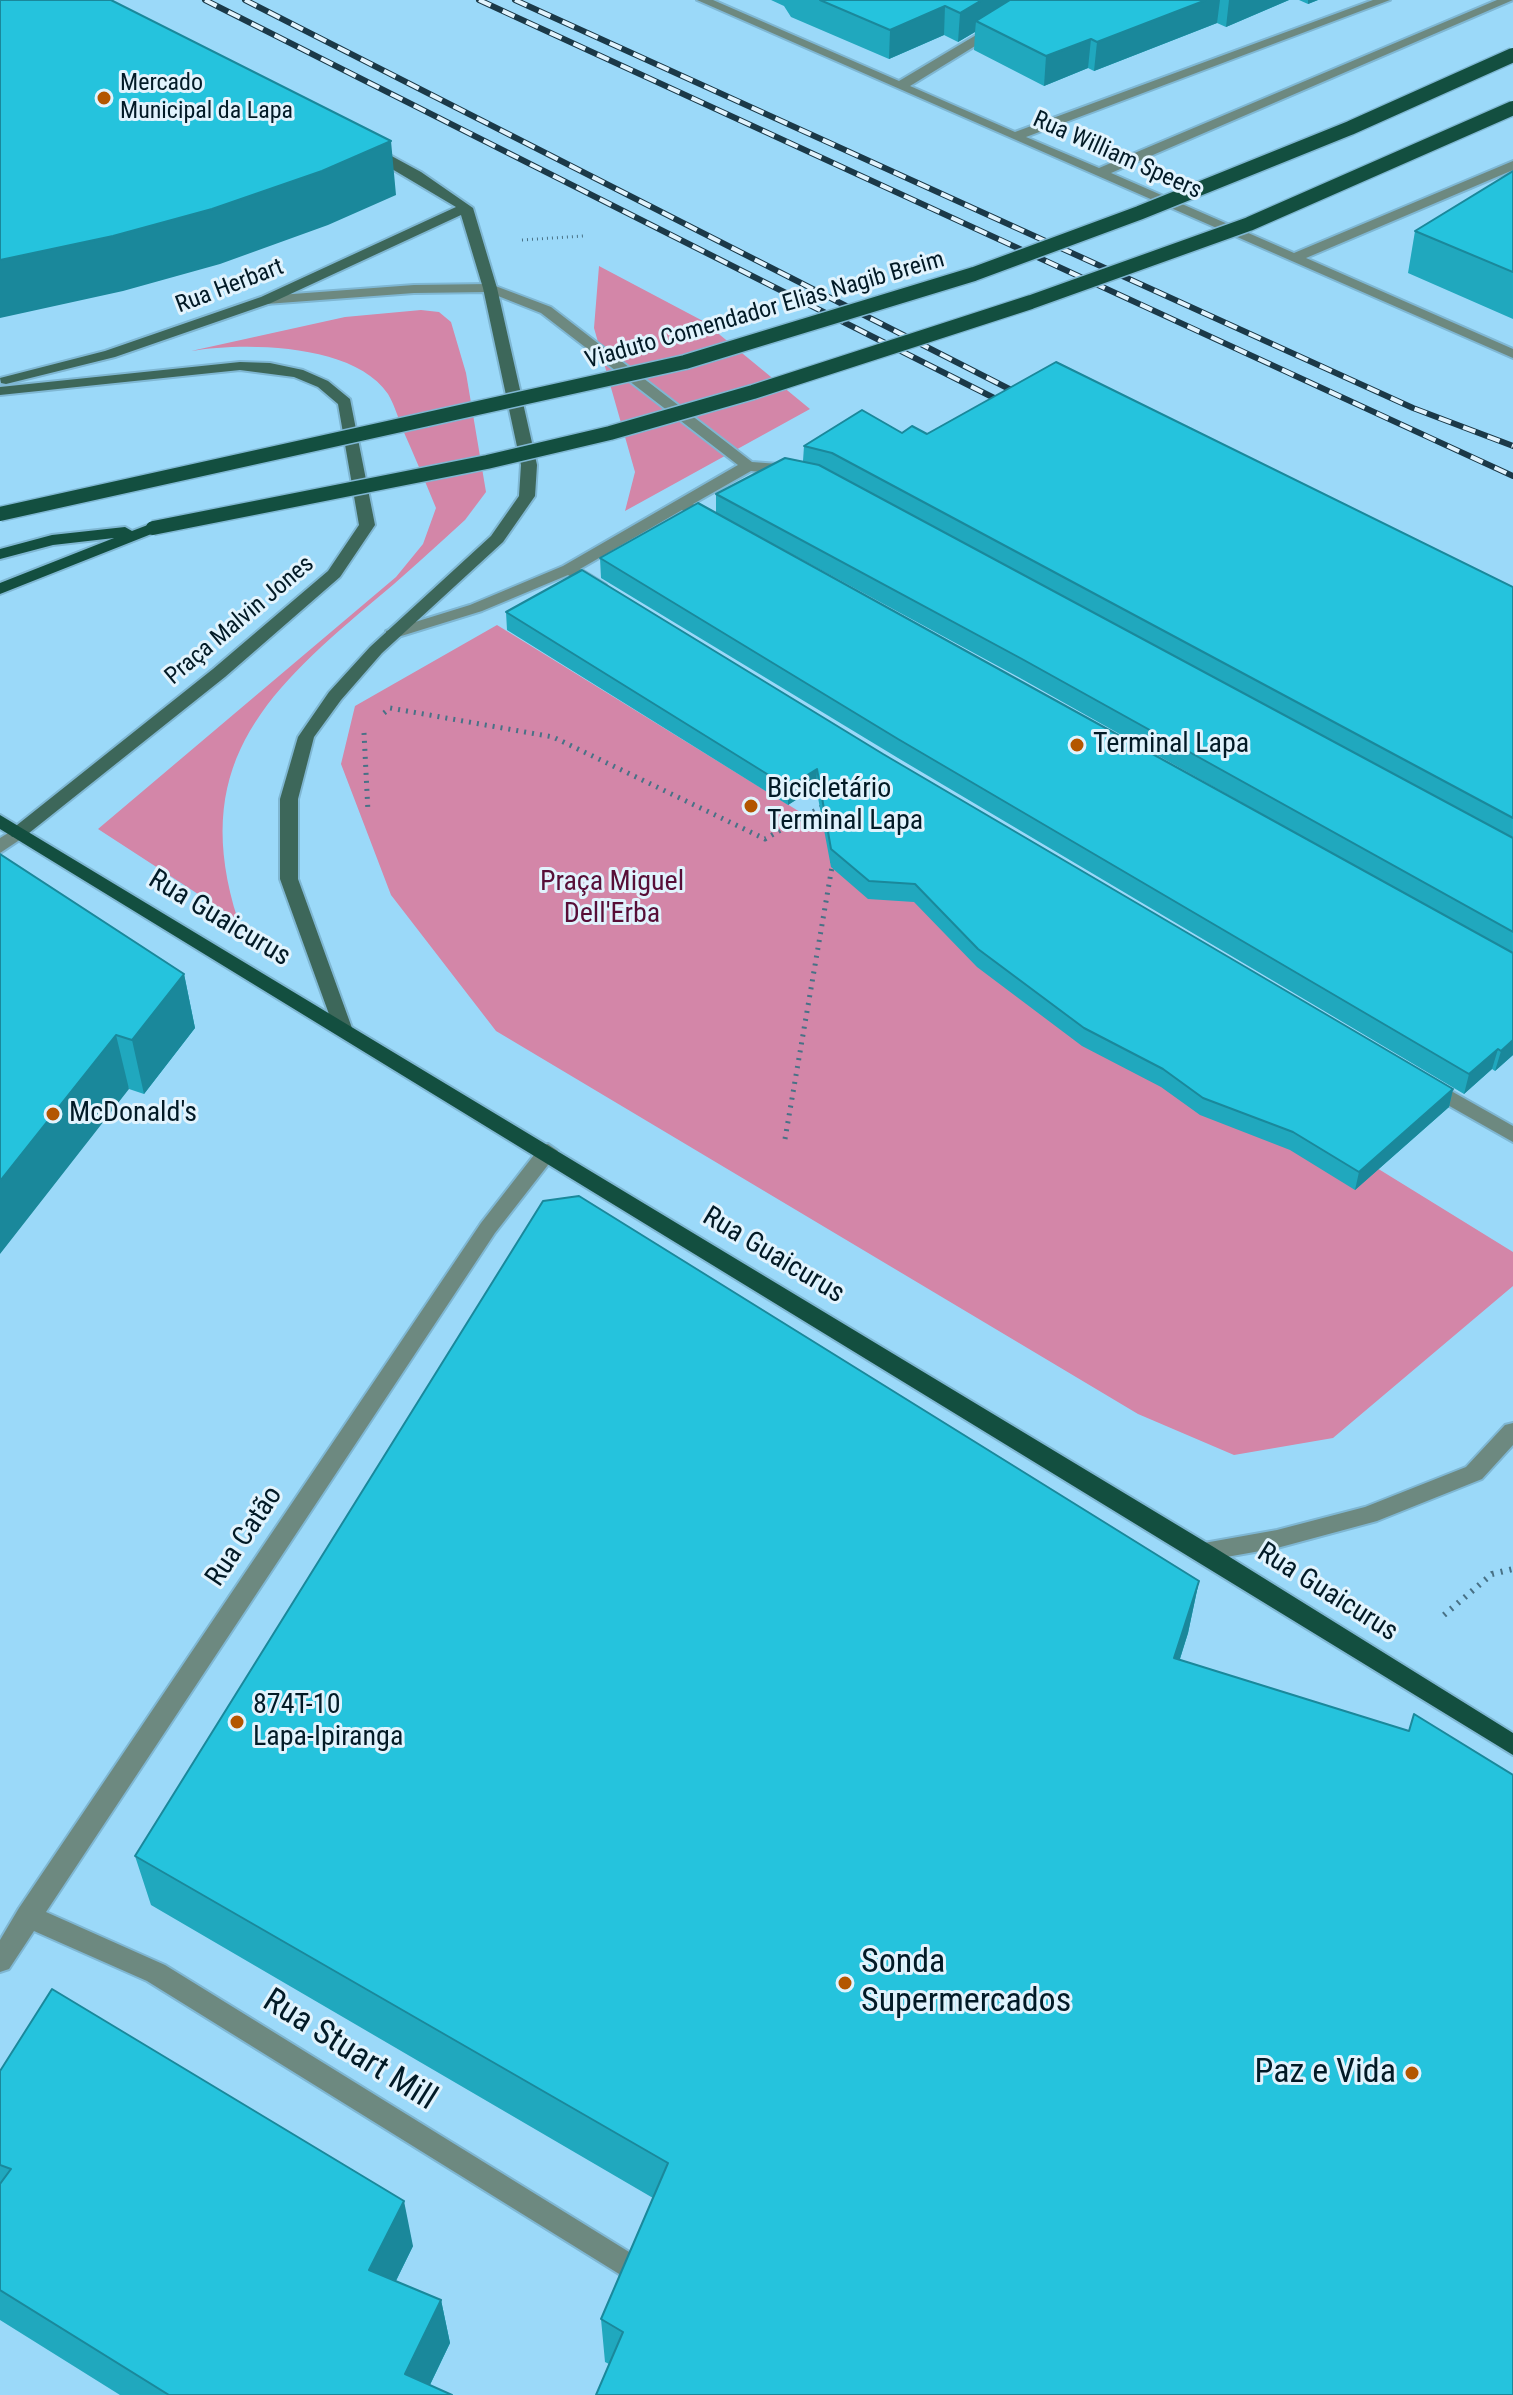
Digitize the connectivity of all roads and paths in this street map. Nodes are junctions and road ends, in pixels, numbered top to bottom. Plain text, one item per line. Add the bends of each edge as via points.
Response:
1 (703, 0) edge
2 (1044, 0) edge
3 (1384, 0) edge
4 (1507, 0) edge
5 (726, 4) edge
6 (1513, 55) edge
7 (902, 85) junction
8 (1513, 108) edge
9 (1016, 136) junction
10 (362, 146) edge
11 (1513, 165) edge
12 (1100, 173) junction
13 (466, 208) junction
14 (583, 236) dead end
15 (517, 240) dead end
16 (1295, 258) junction
17 (490, 288) junction
18 (266, 300) junction
19 (1513, 354) edge
20 (0, 382) edge
21 (0, 391) edge
22 (748, 466) junction
23 (809, 474) edge
24 (682, 504) junction
25 (0, 514) edge
26 (723, 527) edge
27 (153, 528) junction
28 (0, 554) edge
29 (569, 569) junction
30 (0, 589) edge
31 (622, 602) edge
32 (392, 634) junction
33 (381, 715) dead end
34 (363, 728) dead end
35 (832, 801) edge
36 (368, 812) dead end
37 (0, 821) edge
38 (18, 833) junction
39 (0, 847) edge
40 (834, 856) edge
41 (343, 1028) junction
42 (1418, 1079) edge
43 (1513, 1135) edge
44 (785, 1139) dead end
45 (548, 1151) junction
46 (1513, 1431) edge
47 (1204, 1552) junction
48 (1513, 1569) edge
49 (1444, 1615) dead end
50 (1513, 1745) edge
51 (28, 1916) junction
52 (0, 1961) edge
53 (624, 2264) edge

1 - 5 street, Rua William Speers
2 - 7 street
3 - 9 street
4 - 12 street
5 - 7 street, Rua William Speers
6 - 25 main road, Viaduto Comendador Elias Nagib Breim, bridge via 1139,213 868,307 685,362
7 - 9 street, Rua William Speers
8 - 27 main road, bridge via 1205,240 753,392 487,462
9 - 12 street, Rua William Speers
10 - 13 street
11 - 16 street
12 - 16 street, Rua William Speers
13 - 17 street
13 - 18 street, Rua Herbart
14 - 15 path
16 - 19 street, Rua William Speers
17 - 18 street
17 - 22 street via 546,310
17 - 32 street via 529,465 527,496 497,539
18 - 20 street, Rua Herbart via 110,354
21 - 38 street, Praça Malvin Jones via 225,366 315,379 345,402 367,525 334,574
22 - 23 street
22 - 24 street
24 - 26 street
24 - 29 street
27 - 28 main road via 52,540
27 - 30 main road
29 - 31 street
29 - 32 street via 476,608
32 - 41 street via 335,696 306,737 289,799 289,879
33 - 35 path via 390,708 553,737 765,839
34 - 36 path
37 - 38 main road, Rua Guaicurus
38 - 39 street
38 - 41 main road, Rua Guaicurus
40 - 44 path
41 - 45 main road, Rua Guaicurus
42 - 43 street
45 - 47 main road, Rua Guaicurus
45 - 51 street, Rua Catão via 488,1228
46 - 47 street via 1474,1473 1369,1515
47 - 50 main road, Rua Guaicurus
48 - 49 path via 1492,1574
51 - 52 street, Rua Catão
51 - 53 street, Rua Stuart Mill via 156,1973

